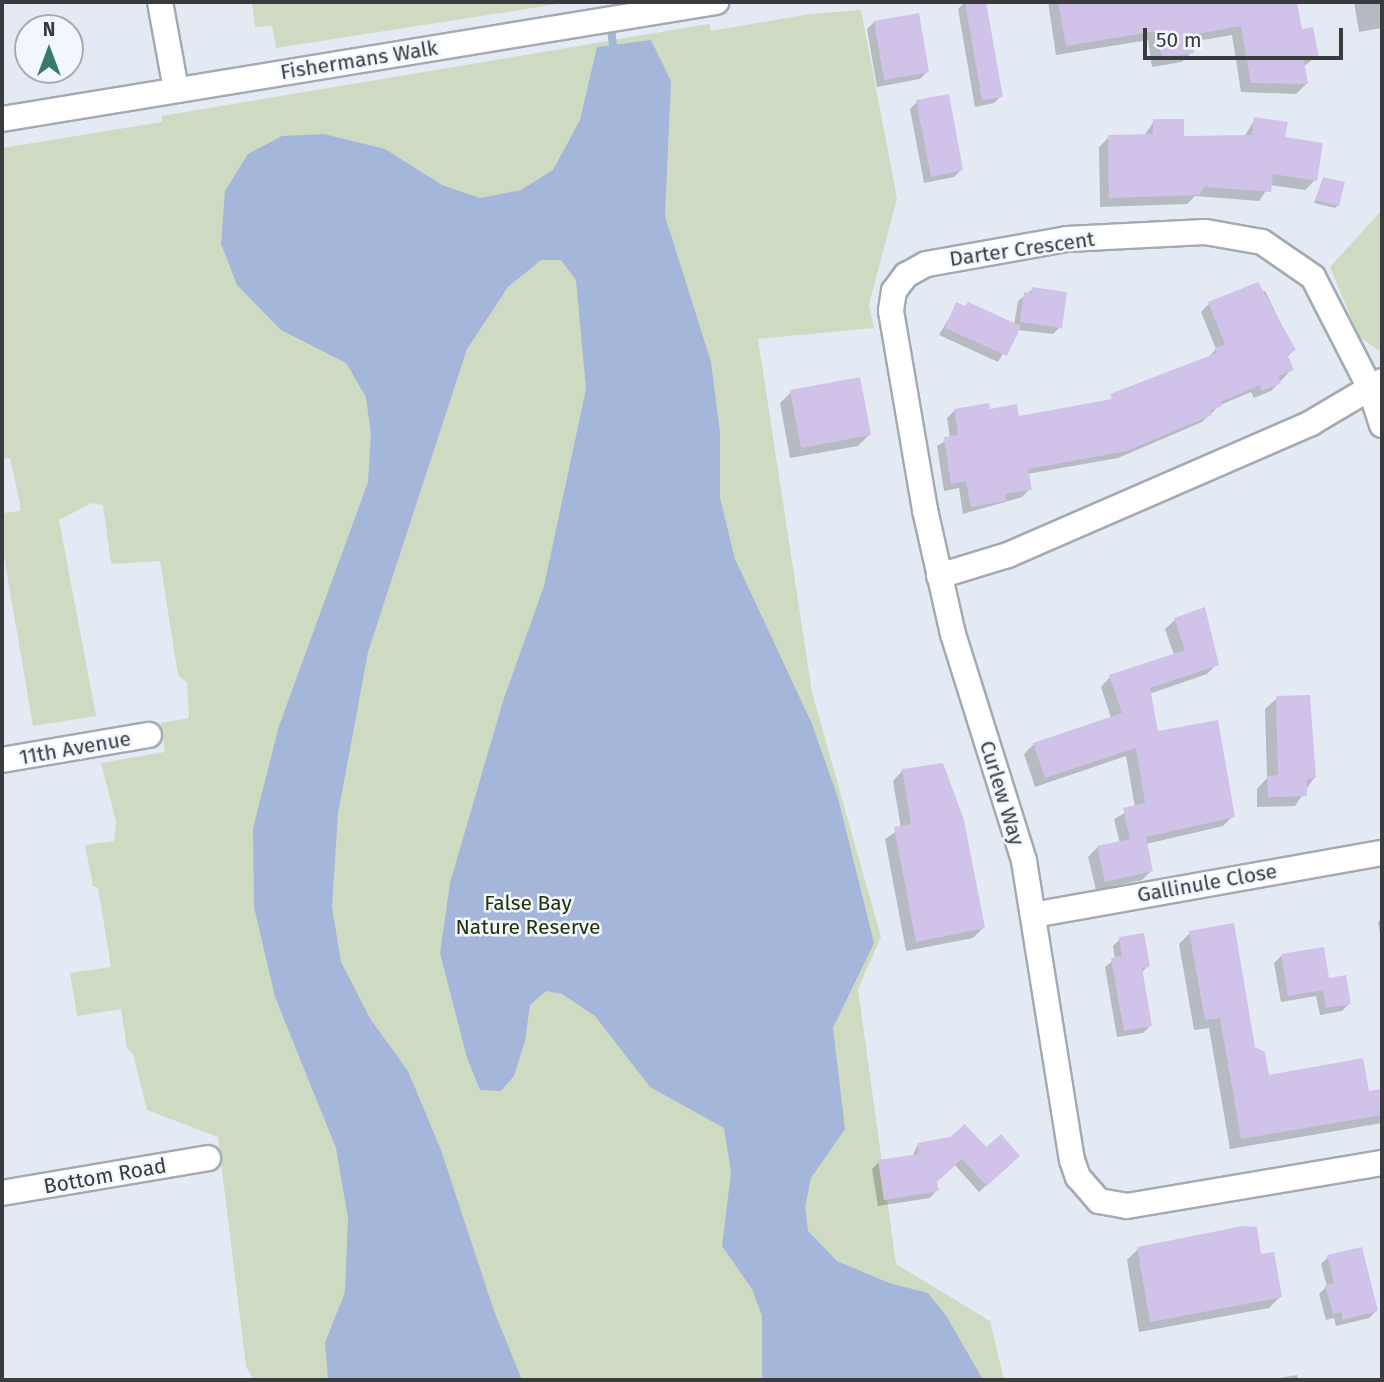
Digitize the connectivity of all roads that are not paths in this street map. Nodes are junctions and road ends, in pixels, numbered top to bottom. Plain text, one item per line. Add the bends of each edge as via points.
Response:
1 (160, 2) edge
2 (716, 2) edge
3 (176, 89) junction
4 (2, 119) edge
5 (1376, 384) edge
6 (1382, 425) edge
7 (939, 576) junction
8 (149, 735) dead end
9 (2, 760) edge
10 (1382, 853) edge
11 (1033, 915) junction
12 (208, 1158) dead end
13 (1382, 1163) edge
14 (2, 1194) edge

1 - 3 street
2 - 3 street, Fishermans Walk
3 - 4 street, Fishermans Walk
5 - 6 street, Darter Crescent
5 - 7 street via 1311,423 1008,555
5 - 7 street, Darter Crescent via 1313,277 1262,242 1205,232 1067,239 926,264 906,275 894,290 891,311
7 - 11 street, Curlew Way via 1024,861
8 - 9 street, 11th Avenue
10 - 11 street, Gallinule Close
11 - 13 street, Curlew Way via 1072,1160 1086,1189 1099,1201 1145,1204
12 - 14 street, Bottom Road

